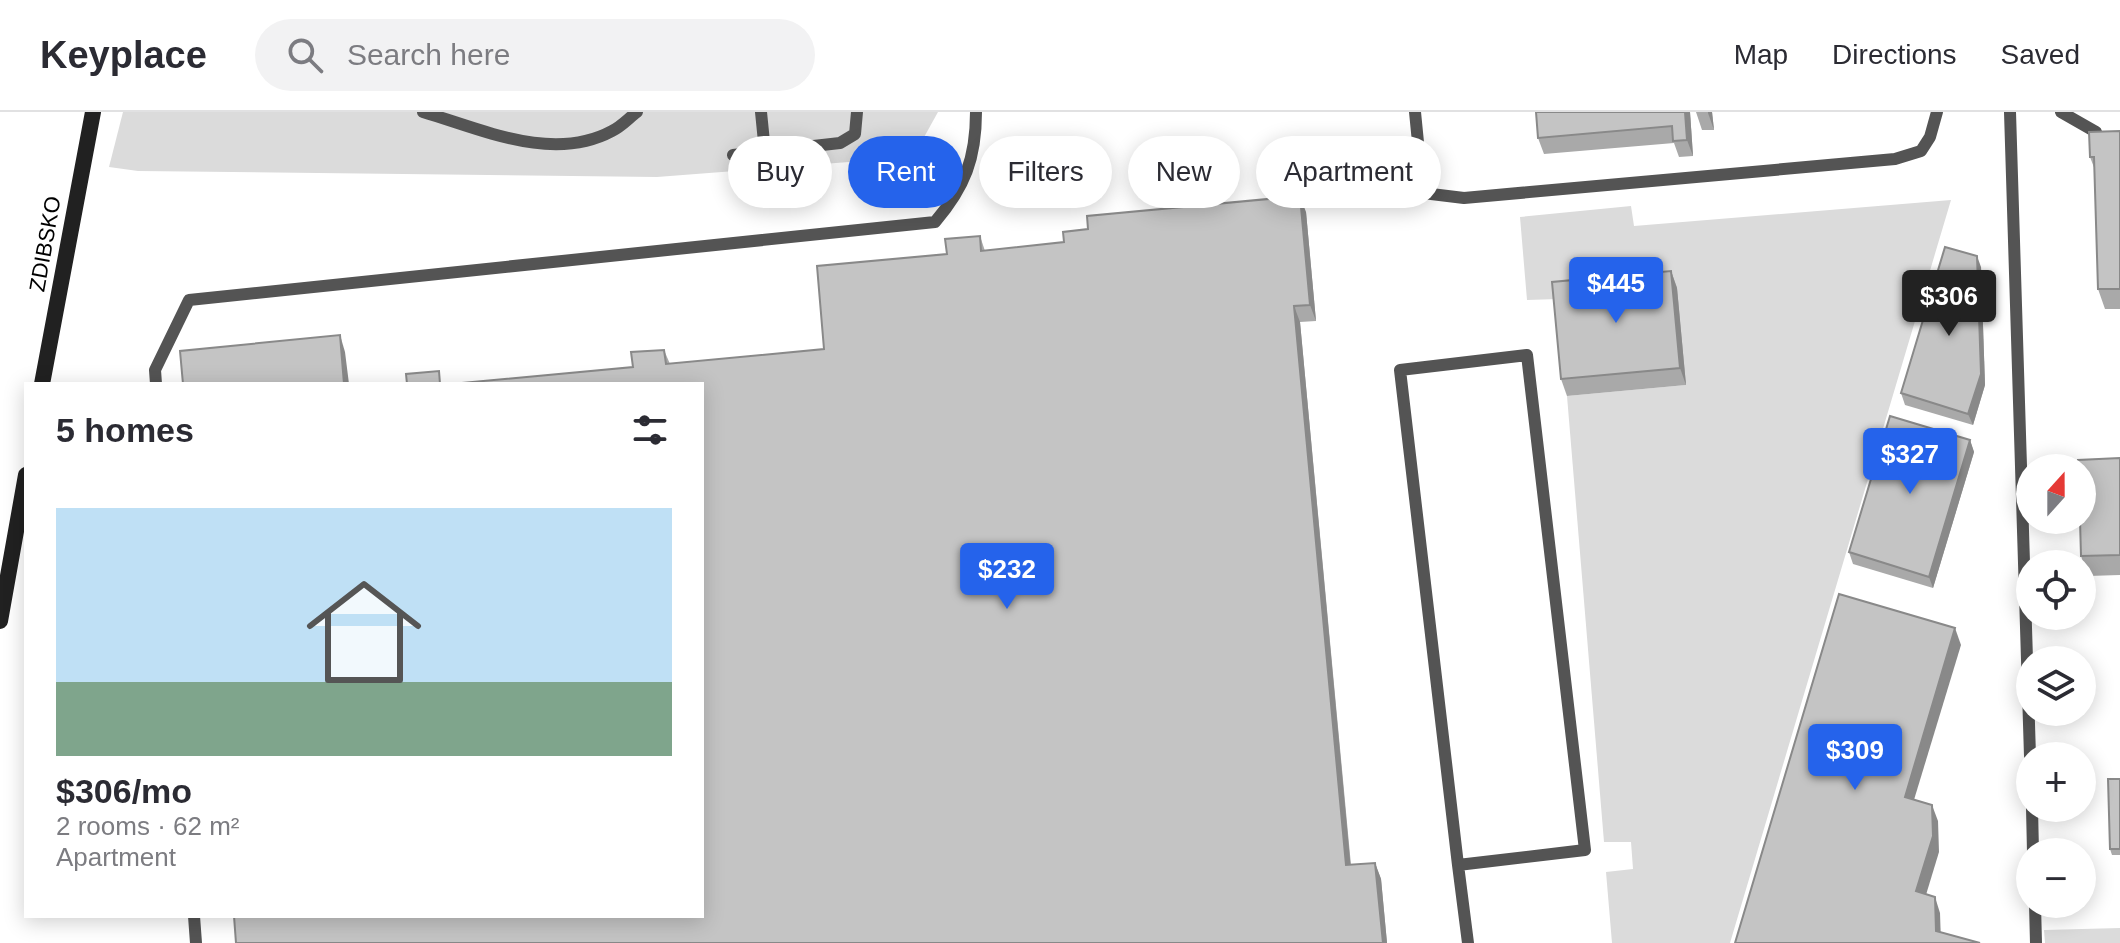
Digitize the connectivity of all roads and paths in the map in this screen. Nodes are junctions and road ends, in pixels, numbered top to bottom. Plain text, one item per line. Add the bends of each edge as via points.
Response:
1 (93, 112) edge
2 (423, 112) edge
3 (637, 112) edge
4 (761, 112) edge
5 (857, 112) edge
6 (976, 112) edge
7 (1415, 112) edge
8 (1937, 112) edge
9 (2010, 112) edge
10 (2061, 112) edge
11 (2096, 132) edge
12 (763, 136) edge
13 (832, 144) edge
14 (42, 382) edge
15 (156, 382) edge
16 (24, 486) edge
17 (0, 621) edge
18 (2030, 742) edge
19 (1458, 865) junction
20 (194, 918) edge
21 (2035, 918) edge
22 (196, 943) edge
23 (1468, 943) edge
24 (2036, 943) edge

1 - 14 main road, ZDIBSKO
2 - 3 lane via 530,142 574,145 613,131
4 - 12 lane
5 - 13 lane via 855,134
6 - 15 lane via 969,168 956,198 935,222 189,300 155,370
7 - 8 lane via 1423,193 1464,198 1895,159 1921,151
9 - 18 lane
10 - 11 lane
16 - 17 main road
19 - 19 lane via 1400,370 1527,355 1585,850
19 - 23 lane
20 - 22 lane
21 - 24 lane

